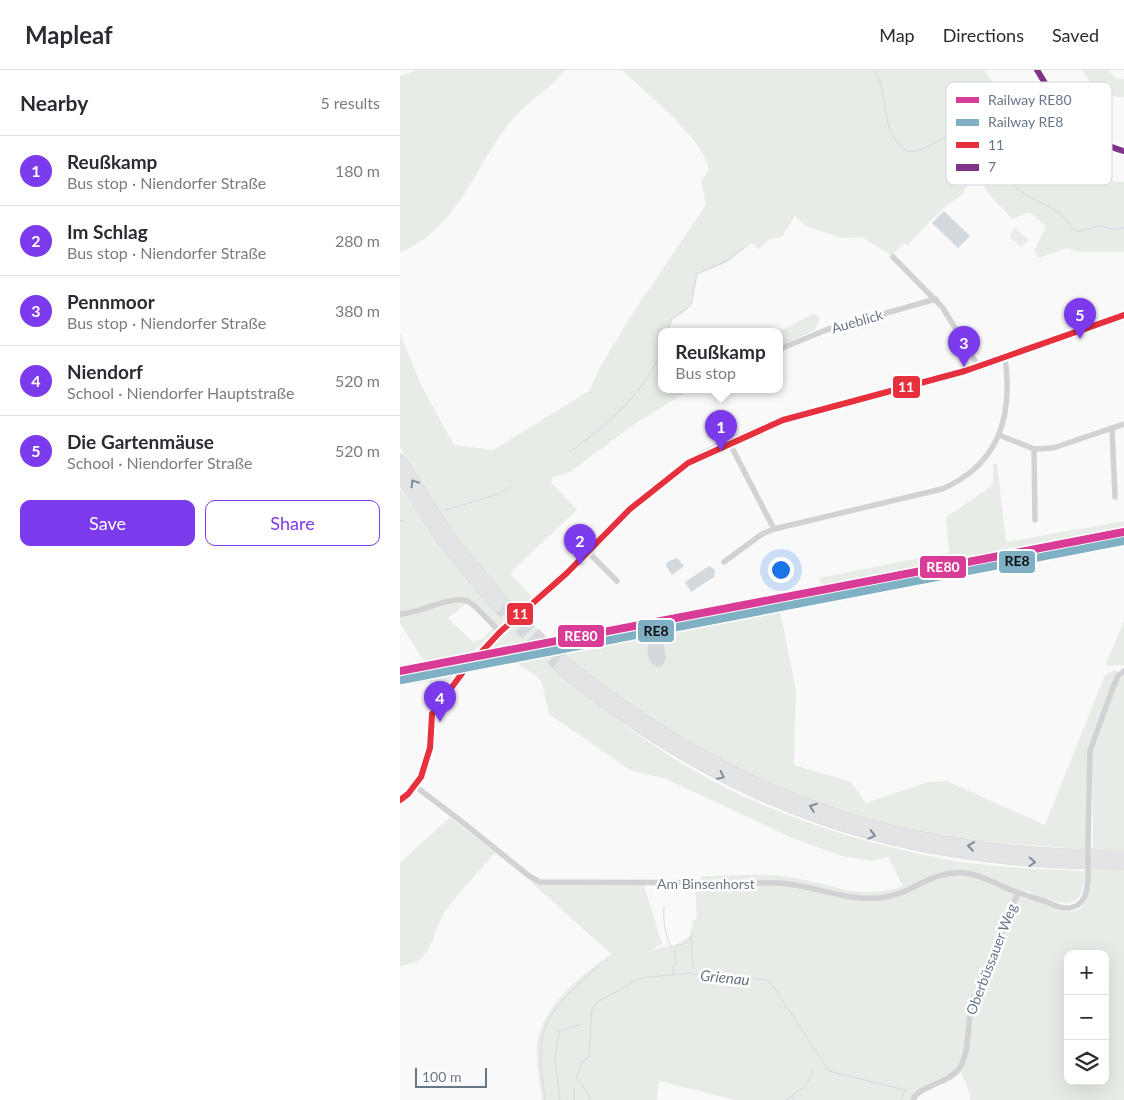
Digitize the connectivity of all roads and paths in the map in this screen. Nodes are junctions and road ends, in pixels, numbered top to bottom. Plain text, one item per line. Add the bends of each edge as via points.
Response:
1 (1036, 70) edge
2 (1044, 82) edge
3 (893, 256) dead end
4 (936, 300) junction
5 (1124, 315) edge
6 (783, 348) edge
7 (1004, 357) junction
8 (978, 366) junction
9 (1124, 424) edge
10 (1112, 428) junction
11 (999, 435) junction
12 (729, 442) junction
13 (1034, 448) junction
14 (400, 459) edge
15 (400, 477) edge
16 (1115, 497) dead end
17 (1035, 520) dead end
18 (774, 529) junction
19 (588, 552) junction
20 (724, 562) dead end
21 (617, 581) dead end
22 (400, 614) edge
23 (500, 632) junction
24 (1124, 671) edge
25 (415, 786) junction
26 (400, 800) edge
27 (1124, 855) edge
28 (1124, 864) edge
29 (1018, 893) junction
30 (914, 1098) edge

1 - 2 street
3 - 4 street
4 - 6 street, Aueblick via 826,330
4 - 8 street via 957,328
5 - 7 main road
7 - 8 main road
7 - 11 street via 1008,392
8 - 12 main road via 804,414
9 - 10 street
10 - 13 street via 1064,445
10 - 16 street
11 - 13 street
11 - 18 street via 983,461 942,489
12 - 18 street
12 - 19 main road via 662,482
13 - 17 street
15 -> 14 highway via 446,544 500,604 452,540
18 - 20 street
19 - 21 street
19 - 23 main road
22 - 23 street via 462,599 471,603
23 - 25 main road via 432,714 429,755
24 - 29 street, Oberbüssauer Weg, bridge via 1114,685 1090,751 1085,897 1071,908 1060,908
25 - 26 main road
25 - 29 street, Am Binsenhorst via 528,876 540,882 779,883 864,898 905,892 938,874 963,873
27 -> 28 highway via 1025,852 960,845 895,832 824,810 752,782 684,746 562,664 598,699 678,753 748,790 820,819 868,834 958,854 1024,861
29 - 30 street, Oberbüssauer Weg via 973,1001 963,1064 952,1077 920,1091

